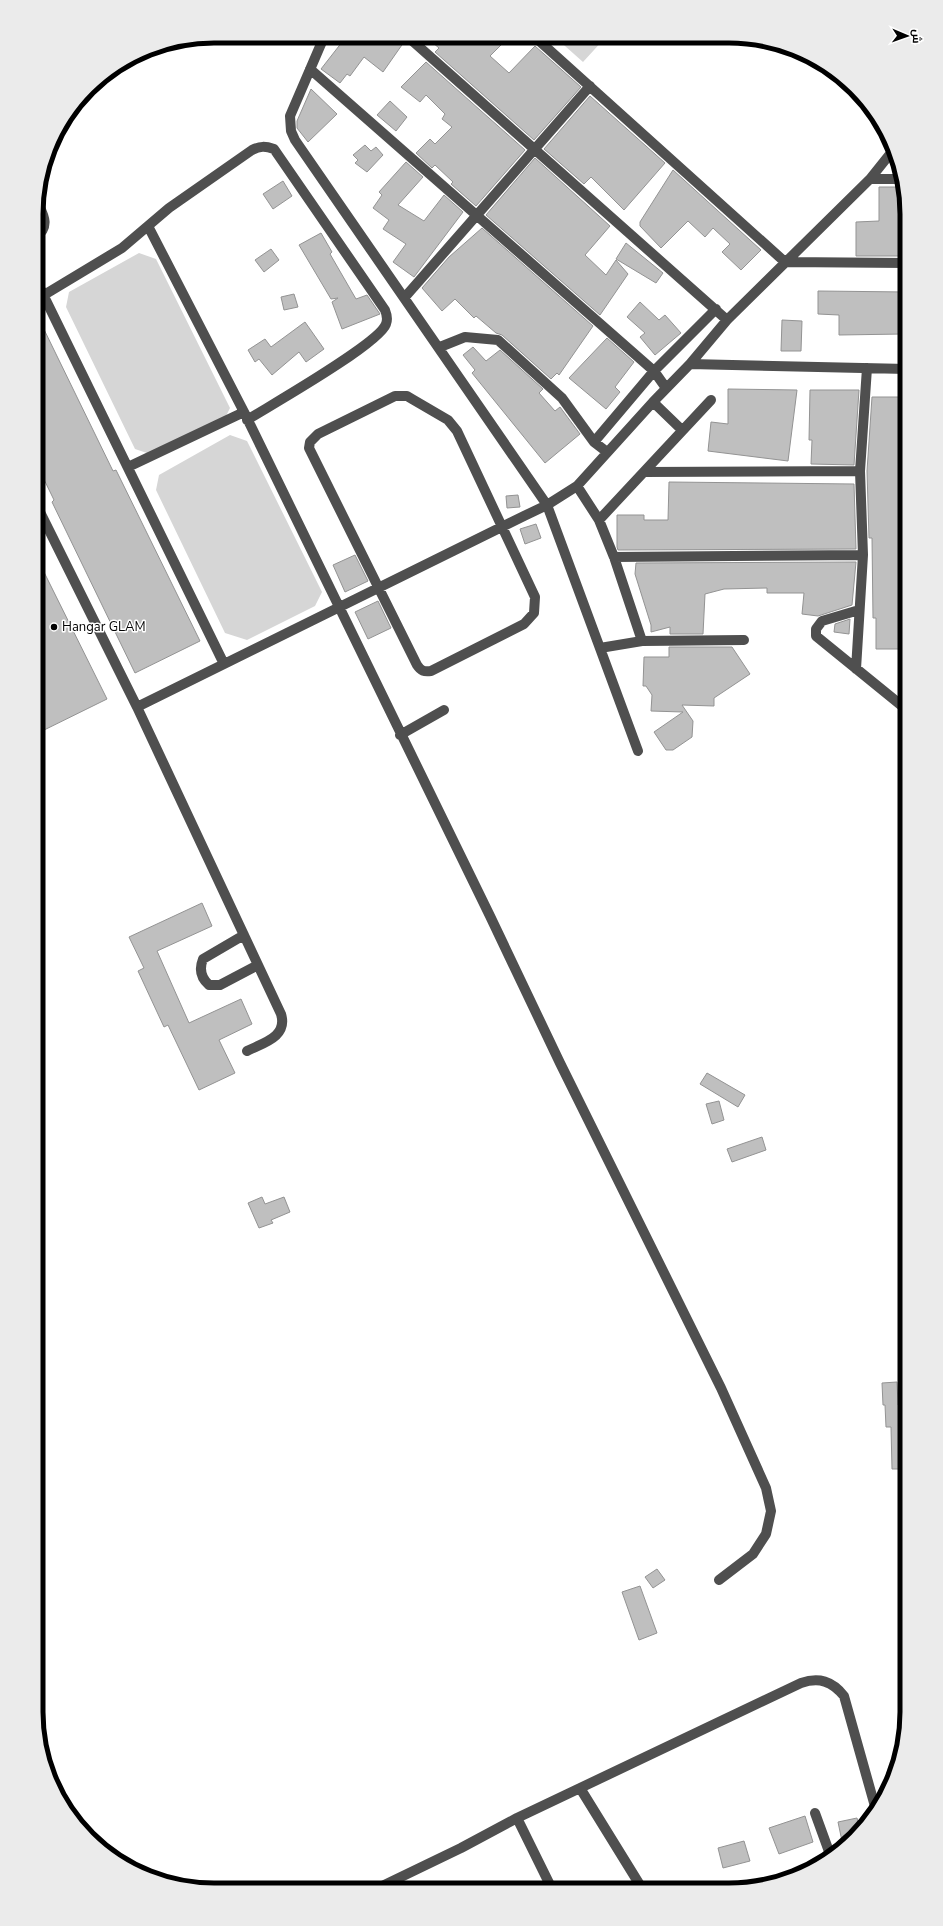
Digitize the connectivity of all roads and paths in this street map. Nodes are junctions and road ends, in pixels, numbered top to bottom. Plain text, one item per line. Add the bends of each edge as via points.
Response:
1 (321, 43) edge
2 (415, 43) edge
3 (542, 43) edge
4 (310, 69) junction
5 (590, 86) junction
6 (535, 150) junction
7 (889, 155) edge
8 (870, 179) junction
9 (896, 179) edge
10 (43, 214) edge
11 (477, 216) junction
12 (148, 226) junction
13 (43, 232) edge
14 (785, 262) junction
15 (900, 263) edge
16 (44, 295) joint
17 (405, 297) junction
18 (716, 309) junction
19 (727, 320) junction
20 (440, 347) junction
21 (690, 364) junction
22 (867, 368) junction
23 (900, 369) edge
24 (654, 371) junction
25 (666, 388) junction
26 (711, 400) dead end
27 (653, 402) junction
28 (245, 416) junction
29 (682, 430) junction
30 (594, 442) junction
31 (607, 452) junction
32 (128, 467) junction
33 (860, 471) junction
34 (644, 472) junction
35 (577, 486) junction
36 (548, 504) junction
37 (43, 518) edge
38 (599, 520) junction
39 (503, 527) junction
40 (863, 555) junction
41 (614, 557) junction
42 (378, 588) junction
43 (339, 607) junction
44 (860, 610) junction
45 (744, 640) dead end
46 (642, 641) junction
47 (600, 648) junction
48 (224, 664) junction
49 (856, 669) junction
50 (900, 704) edge
51 (137, 707) junction
52 (444, 710) dead end
53 (400, 734) junction
54 (638, 751) dead end
55 (244, 936) junction
56 (258, 965) junction
57 (246, 1051) dead end
58 (719, 1580) dead end
59 (580, 1788) junction
60 (874, 1802) edge
61 (815, 1812) dead end
62 (517, 1818) junction
63 (829, 1851) edge
64 (388, 1883) edge
65 (549, 1883) edge
66 (639, 1883) edge

1 - 4 street
2 - 6 street
3 - 5 street
4 - 11 street
4 - 17 street via 290,116 291,131
5 - 6 street
5 - 14 street
6 - 11 street
6 - 18 street
7 - 8 street
8 - 9 street
8 - 14 street
10 - 13 street via 46,226
11 - 17 street
11 - 24 street
12 - 16 street via 118,251
12 - 28 street
12 - 28 street via 169,208 252,150 267,146 279,155 385,310 388,317 386,325 367,343 337,364
14 - 15 street
14 - 19 street
16 - 32 street
17 - 20 street
18 - 19 street
18 - 24 street
19 - 21 street
20 - 30 street via 465,337 498,340 562,398
20 - 36 street
21 - 22 street
21 - 25 street
22 - 23 street
22 - 33 street
24 - 25 street
24 - 30 street
25 - 27 street
26 - 29 street
27 - 29 street
27 - 31 street
28 - 32 street
28 - 43 street
29 - 34 street
30 - 31 street
31 - 35 street
32 - 48 street
33 - 34 street
33 - 40 street
34 - 38 street
35 - 36 street
35 - 38 street
36 - 39 street
36 - 47 street
37 - 51 street
38 - 41 street
39 - 42 street
39 - 42 street via 535,597 534,613 524,624 431,671 420,670
39 - 42 street via 457,431 448,420 412,399 394,396 313,437 309,448
40 - 41 street
40 - 44 street
41 - 46 street
42 - 43 street
43 - 48 street
43 - 53 street
44 - 49 street
44 - 49 street via 822,621 816,629 816,636
45 - 46 street
46 - 47 street
47 - 54 street
48 - 51 street
49 - 50 street
51 - 55 street
52 - 53 street
53 - 58 street via 722,1388 766,1488 771,1511 766,1534 753,1554
55 - 56 street
55 - 56 street via 203,959 200,971 210,985 220,985
56 - 57 street via 283,1023 280,1032 274,1037
59 - 60 street via 801,1683 820,1680 838,1688 844,1696
59 - 62 street
59 - 66 street
61 - 63 street
62 - 64 street
62 - 65 street

